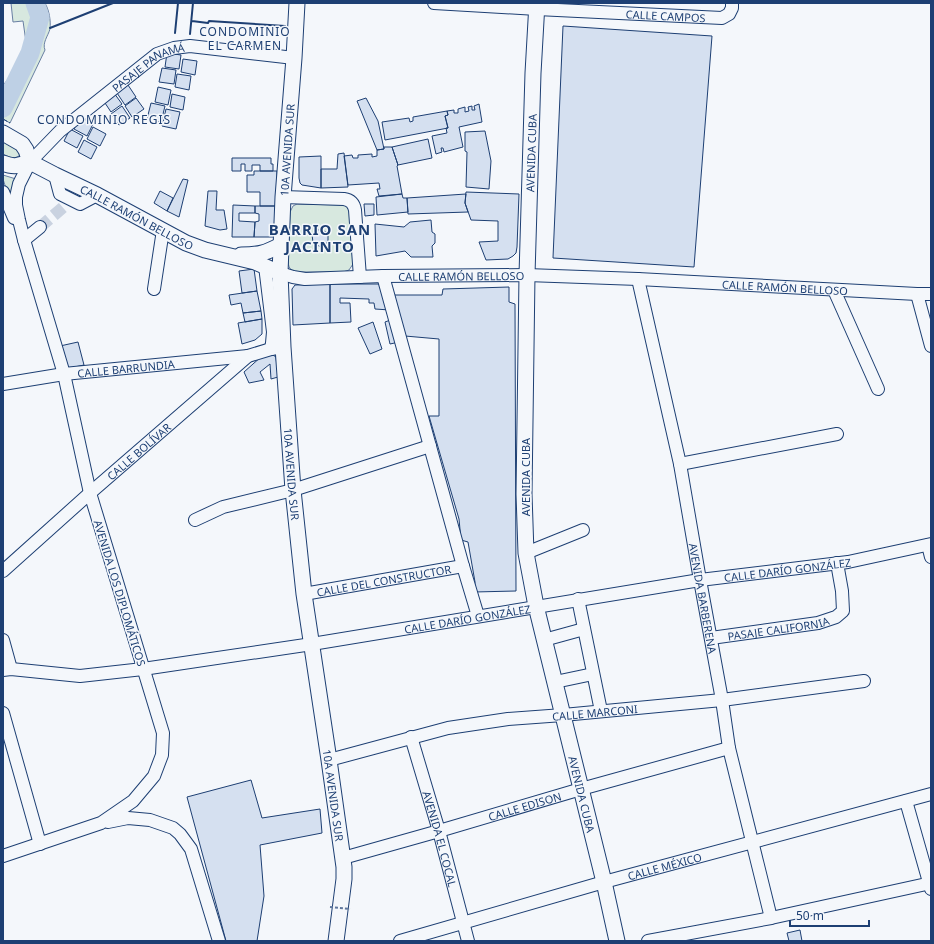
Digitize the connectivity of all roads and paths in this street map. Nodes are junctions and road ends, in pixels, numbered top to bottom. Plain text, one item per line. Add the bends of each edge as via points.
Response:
1 (297, 3) edge
2 (434, 3) edge
3 (537, 6) edge
4 (731, 9) edge
5 (294, 58) junction
6 (3, 133) edge
7 (30, 162) junction
8 (3, 163) edge
9 (55, 175) junction
10 (3, 192) edge
11 (97, 195) junction
12 (283, 197) junction
13 (40, 227) tunnel mouth
14 (162, 230) junction
15 (24, 240) junction
16 (281, 245) junction
17 (226, 254) junction
18 (265, 266) junction
19 (280, 273) junction
20 (527, 275) junction
21 (383, 276) junction
22 (360, 277) junction
23 (638, 279) junction
24 (154, 290) dead end
25 (834, 290) junction
26 (917, 294) junction
27 (931, 294) edge
28 (931, 346) edge
29 (277, 348) junction
30 (248, 356) junction
31 (64, 374) junction
32 (3, 384) edge
33 (878, 389) dead end
34 (837, 434) dead end
35 (430, 446) junction
36 (680, 464) junction
37 (293, 490) junction
38 (90, 493) junction
39 (195, 520) dead end
40 (583, 530) dead end
41 (929, 544) edge
42 (526, 553) junction
43 (931, 557) edge
44 (836, 563) junction
45 (463, 566) junction
46 (3, 572) edge
47 (700, 580) junction
48 (304, 594) junction
49 (578, 600) junction
50 (536, 606) junction
51 (478, 616) junction
52 (584, 629) junction
53 (710, 638) junction
54 (3, 640) edge
55 (544, 640) junction
56 (312, 644) junction
57 (143, 669) junction
58 (7, 670) edge
59 (593, 674) junction
60 (864, 681) dead end
61 (555, 682) junction
62 (722, 700) junction
63 (600, 711) junction
64 (3, 712) edge
65 (563, 715) junction
66 (411, 737) junction
67 (729, 748) junction
68 (329, 760) junction
69 (581, 789) junction
70 (931, 794) edge
71 (906, 801) junction
72 (101, 823) junction
73 (439, 831) junction
74 (753, 842) junction
75 (40, 844) junction
76 (3, 856) edge
77 (343, 858) junction
78 (604, 882) junction
79 (930, 885) edge
80 (330, 907) dead end
81 (350, 910) dead end
82 (771, 918) junction
83 (463, 923) junction
84 (219, 941) edge
85 (336, 941) edge
86 (400, 941) edge
87 (468, 941) edge
88 (617, 941) edge
89 (648, 941) edge

1 - 5 main road, 10A AVENIDA SUR
2 - 3 street, CALLE CAMPOS
3 - 4 street, CALLE CAMPOS via 722,18
3 - 20 main road, AVENIDA CUBA
5 - 7 street, PASAJE PANAMÁ via 190,46 157,54 60,131
5 - 12 main road, 10A AVENIDA SUR
6 - 7 main road via 22,144
7 - 8 main road via 16,166
7 - 9 main road, CALLE RAMÓN BELLOSO
7 - 15 street, AVENIDA LOS DIPLOMÁTICOS via 19,184 16,197
9 - 11 main road, CALLE RAMÓN BELLOSO
9 - 11 street via 60,194 70,202 80,204
10 - 15 street, AVENIDA LOS DIPLOMÁTICOS
11 - 14 main road, CALLE RAMÓN BELLOSO
12 - 16 main road, 10A AVENIDA SUR
12 - 22 street via 344,199 351,202 356,212
13 - 15 street
14 - 17 main road, CALLE RAMÓN BELLOSO via 186,243
14 - 24 street
15 - 31 street, AVENIDA LOS DIPLOMÁTICOS
16 - 17 main road via 256,255
16 - 19 main road, 10A AVENIDA SUR
17 - 18 main road, CALLE RAMÓN BELLOSO
18 - 19 main road, CALLE RAMÓN BELLOSO
18 - 29 street, 10A AVENIDA SUR via 272,343
19 - 22 street, CALLE RAMÓN BELLOSO via 305,279
19 - 29 main road, 10A AVENIDA SUR
20 - 21 street, CALLE RAMÓN BELLOSO
20 - 23 street, CALLE RAMÓN BELLOSO
20 - 42 main road, AVENIDA CUBA via 524,494
21 - 22 street, CALLE RAMÓN BELLOSO
21 - 35 street
23 - 25 street, CALLE RAMÓN BELLOSO
23 - 36 street, AVENIDA BARBERENA
25 - 26 street, CALLE RAMÓN BELLOSO
25 - 33 street
26 - 27 street, CALLE RAMÓN BELLOSO
26 - 28 street
29 - 30 street, CALLE BOLÍVAR
29 - 37 main road, 10A AVENIDA SUR
30 - 31 street, CALLE BARRUNDIA
30 - 38 street, CALLE BOLÍVAR
31 - 32 street, CALLE BARRUNDIA
31 - 38 street, AVENIDA LOS DIPLOMÁTICOS
34 - 36 street
35 - 37 street
35 - 45 street
36 - 47 street, AVENIDA BARBERENA
37 - 39 street via 223,508
37 - 48 main road, 10A AVENIDA SUR
38 - 46 street, CALLE BOLÍVAR
38 - 57 street, AVENIDA LOS DIPLOMÁTICOS
40 - 42 street
41 - 43 street
41 - 44 street, CALLE DARÍO GONZÁLEZ
42 - 50 main road, AVENIDA CUBA
44 - 47 street, CALLE DARÍO GONZÁLEZ
44 - 53 street, PASAJE CALIFORNIA via 843,611 836,617 818,623
45 - 48 street, CALLE DEL CONSTRUCTOR
45 - 51 street
47 - 49 street, CALLE DARÍO GONZÁLEZ
47 - 53 street, AVENIDA BARBERENA
48 - 56 main road, 10A AVENIDA SUR
49 - 50 street, CALLE DARÍO GONZÁLEZ
49 - 52 street
50 - 51 street, CALLE DARÍO GONZÁLEZ
50 - 55 main road, AVENIDA CUBA
51 - 56 street, CALLE DARÍO GONZÁLEZ
52 - 55 street
52 - 59 street
53 - 62 street, AVENIDA BARBERENA
54 - 58 street
55 - 61 main road, AVENIDA CUBA
56 - 57 street, CALLE DARÍO GONZÁLEZ
56 - 68 main road, 10A AVENIDA SUR
57 - 58 street, CALLE DARÍO GONZÁLEZ via 80,676
57 - 72 street, AVENIDA LOS DIPLOMÁTICOS via 163,733 162,755 154,776 133,801
59 - 61 street
59 - 63 street
60 - 62 street, CALLE MARCONI
61 - 65 main road, AVENIDA CUBA
62 - 63 street, CALLE MARCONI
62 - 67 street, AVENIDA BARBERENA
63 - 65 street, CALLE MARCONI
64 - 75 street
65 - 66 street, CALLE MARCONI via 508,719 448,728
65 - 69 main road, AVENIDA CUBA
66 - 68 street, CALLE MARCONI
66 - 73 street, AVENIDA EL COCAL
67 - 69 street, CALLE EDISON
67 - 74 street, AVENIDA BARBERENA
68 - 77 main road, 10A AVENIDA SUR
69 - 73 street, CALLE EDISON
69 - 78 main road, AVENIDA CUBA
70 - 71 street, CALLE MÉXICO
71 - 74 street, CALLE MÉXICO
71 - 79 street
72 - 75 street, AVENIDA LOS DIPLOMÁTICOS
72 - 84 street via 128,818 150,820 173,828 180,834 191,849
73 - 77 street, CALLE EDISON
73 - 83 street, AVENIDA EL COCAL
74 - 78 street, CALLE MÉXICO
74 - 82 street, AVENIDA BARBERENA
75 - 76 street, AVENIDA LOS DIPLOMÁTICOS
77 - 85 main road, 10A AVENIDA SUR via 344,879
78 - 83 street, CALLE MÉXICO
78 - 88 main road, AVENIDA CUBA
79 - 82 street
80 - 81 path, bridge
82 - 89 street
83 - 86 street, CALLE MÉXICO
83 - 87 street, AVENIDA EL COCAL

